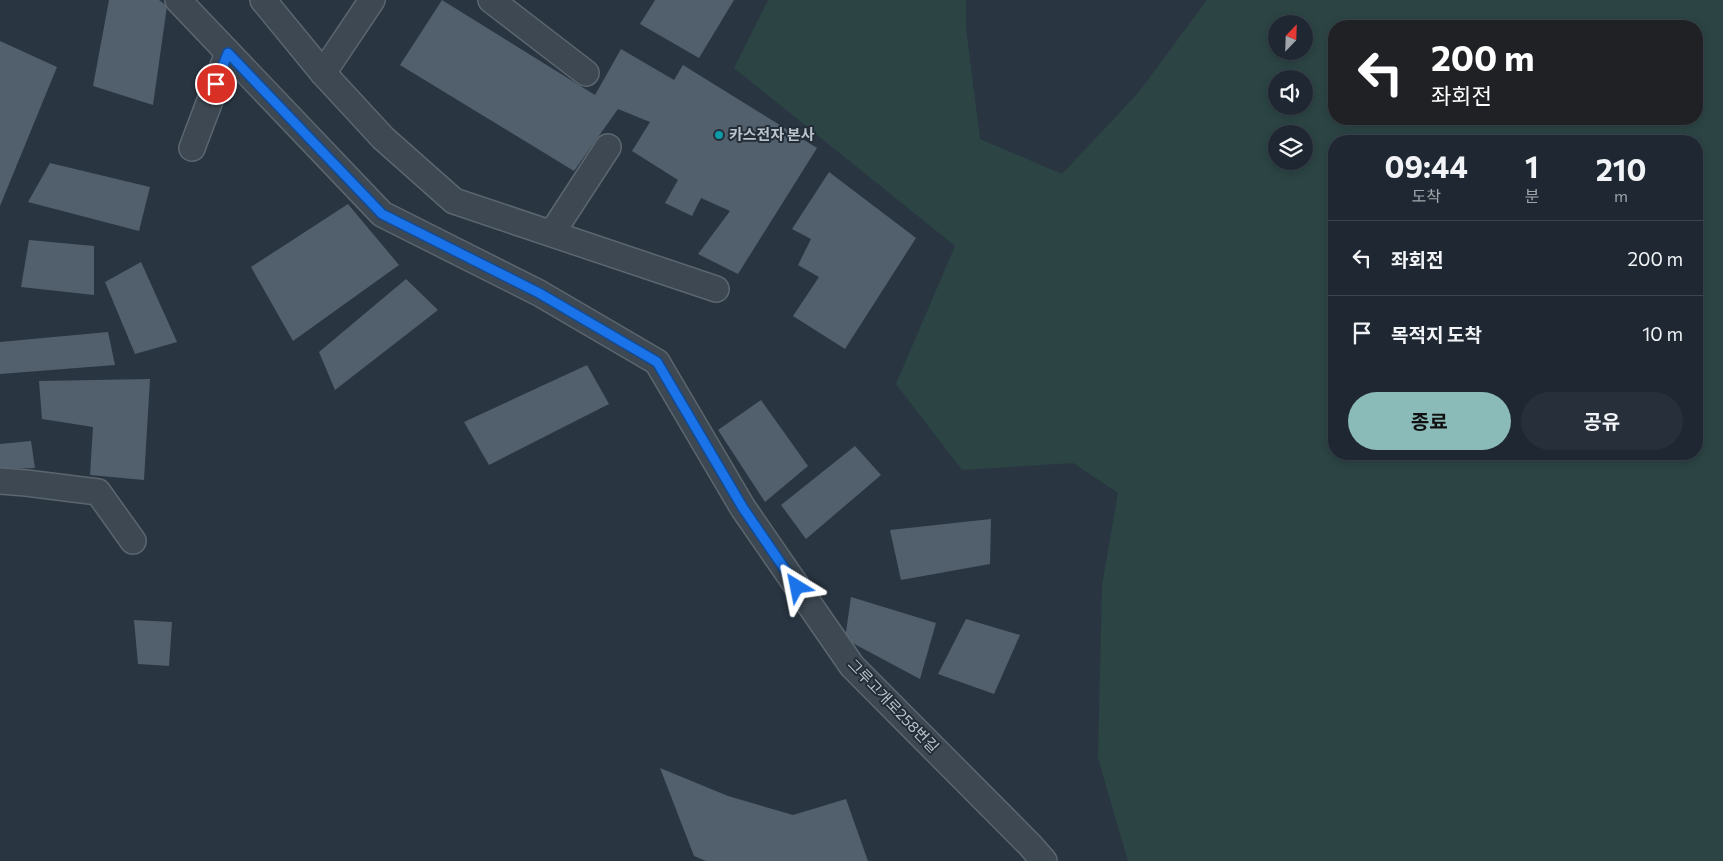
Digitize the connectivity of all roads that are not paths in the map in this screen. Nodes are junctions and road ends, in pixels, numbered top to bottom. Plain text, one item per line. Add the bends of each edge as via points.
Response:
1 (178, 0) edge
2 (263, 0) edge
3 (372, 0) edge
4 (491, 0) edge
5 (228, 53) junction
6 (586, 72) dead end
7 (323, 73) junction
8 (192, 148) dead end
9 (608, 148) dead end
10 (552, 233) junction
11 (716, 289) dead end
12 (0, 481) edge
13 (134, 541) dead end
14 (1044, 861) edge

1 - 5 street, 그루고개로258번길
2 - 7 street
3 - 7 street
4 - 6 street
5 - 8 street
5 - 14 street, 그루고개로258번길 via 382,214 539,293 657,362 743,508 852,666
7 - 10 street via 383,138 454,201
9 - 10 street
10 - 11 street
12 - 13 street via 98,492

